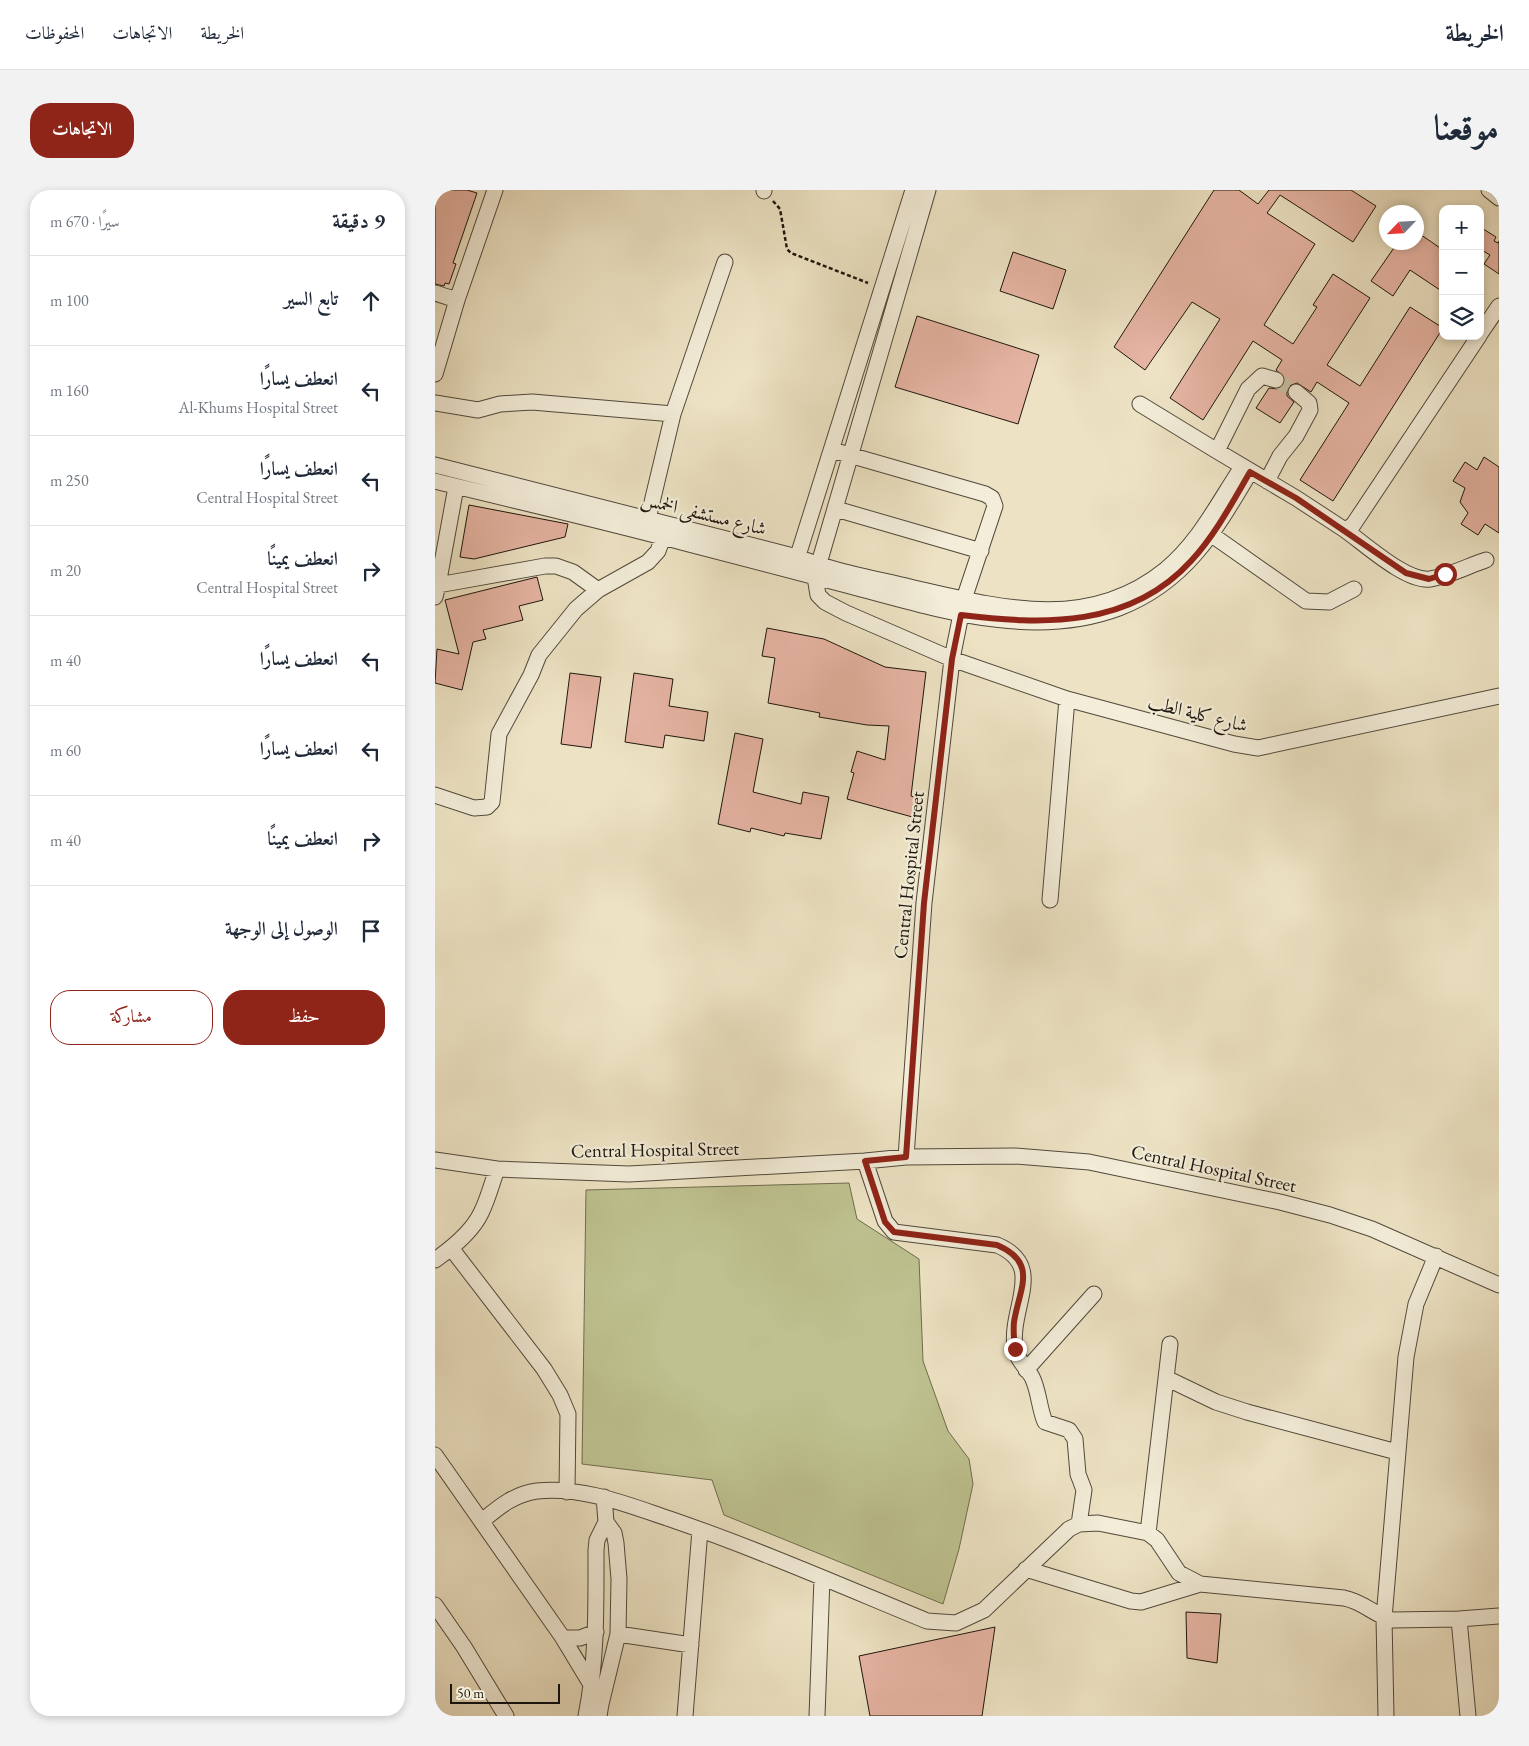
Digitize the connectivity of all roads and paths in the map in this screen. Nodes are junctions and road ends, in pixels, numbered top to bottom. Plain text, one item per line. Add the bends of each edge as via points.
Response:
1 (495, 190) edge
2 (764, 190) edge
3 (913, 190) edge
4 (928, 190) edge
5 (1489, 190) edge
6 (1499, 198) edge
7 (725, 262) dead end
8 (881, 288) junction
9 (435, 293) edge
10 (457, 300) junction
11 (1499, 306) edge
12 (1484, 329) edge
13 (1477, 340) edge
14 (435, 374) edge
15 (1276, 380) tunnel mouth
16 (1296, 392) tunnel mouth
17 (435, 403) edge
18 (1140, 404) dead end
19 (673, 414) junction
20 (832, 450) junction
21 (1217, 451) junction
22 (851, 456) junction
23 (435, 465) edge
24 (1246, 470) junction
25 (435, 481) edge
26 (1267, 481) junction
27 (456, 487) junction
28 (836, 508) junction
29 (648, 519) junction
30 (1345, 530) junction
31 (1212, 535) junction
32 (663, 537) junction
33 (981, 551) junction
34 (1486, 560) dead end
35 (795, 564) junction
36 (818, 571) junction
37 (436, 589) edge
38 (1354, 589) dead end
39 (598, 590) junction
40 (964, 599) junction
41 (961, 615) junction
42 (952, 659) junction
43 (1499, 696) edge
44 (1067, 698) junction
45 (435, 795) edge
46 (1050, 900) dead end
47 (906, 1157) junction
48 (435, 1160) edge
49 (865, 1161) junction
50 (497, 1169) junction
51 (451, 1248) junction
52 (1436, 1256) junction
53 (435, 1260) edge
54 (1499, 1285) edge
55 (1094, 1294) dead end
56 (1170, 1344) dead end
57 (1027, 1370) junction
58 (1166, 1378) junction
59 (1397, 1452) junction
60 (435, 1455) edge
61 (567, 1492) junction
62 (604, 1497) junction
63 (482, 1521) junction
64 (606, 1522) junction
65 (1079, 1524) junction
66 (700, 1530) junction
67 (1148, 1533) junction
68 (1027, 1569) junction
69 (822, 1578) junction
70 (1200, 1584) junction
71 (435, 1605) edge
72 (1499, 1616) edge
73 (1384, 1618) junction
74 (1459, 1619) junction
75 (596, 1632) junction
76 (618, 1634) junction
77 (563, 1638) junction
78 (691, 1645) junction
79 (592, 1686) junction
80 (600, 1710) edge
81 (506, 1716) edge
82 (586, 1716) edge
83 (685, 1716) edge
84 (817, 1716) edge
85 (1386, 1716) edge
86 (1468, 1716) edge

1 - 10 street
2 - 8 path via 780,208 787,249 791,254
3 - 8 street
4 - 22 street
5 - 6 street
7 - 19 street
8 - 20 street
9 - 10 street
10 - 14 street
11 - 12 street
13 - 30 street via 1353,525
15 - 21 street via 1262,376 1248,389
16 - 26 street via 1309,403 1311,410
17 - 19 street via 479,410 500,404 532,402
18 - 21 street
19 - 29 street
20 - 22 street
20 - 35 street
21 - 24 street
22 - 28 street
22 - 33 street, Central Hospital Street via 989,495 995,511
23 - 29 street, شارع مستشفى الخمس
24 - 26 street
24 - 31 street, شارع مستشفى الخمس
24 - 40 street, شارع مستشفى الخمس via 1183,553 1141,586 1083,607 1051,611 1023,610
25 - 27 street, شارع مستشفى الخمس
26 - 30 street
27 - 32 street, شارع مستشفى الخمس
27 - 37 street
28 - 33 street
28 - 36 street
29 - 35 street, شارع مستشفى الخمس
30 - 34 street via 1406,573 1421,579 1437,577
31 - 38 street via 1306,601 1329,602
31 - 41 street, شارع مستشفى الخمس via 1171,579 1147,595 1118,608 1085,618 1052,622
32 - 35 street, شارع مستشفى الخمس
32 - 39 street via 658,551 648,562
33 - 40 street, Central Hospital Street
35 - 36 street, شارع مستشفى الخمس
36 - 40 street, شارع مستشفى الخمس
36 - 41 street, شارع مستشفى الخمس
36 - 42 street, شارع كلية الطب via 818,594 825,602
37 - 39 street via 556,566 573,572
39 - 45 street via 576,609 539,656 503,726 497,744 492,802 487,807 474,808
40 - 41 street, Central Hospital Street
41 - 42 street, Central Hospital Street
42 - 44 street, شارع كلية الطب
42 - 47 street, Central Hospital Street via 924,903
43 - 44 street, شارع كلية الطب via 1258,748
44 - 46 street
47 - 49 street, Central Hospital Street
47 - 52 street, Central Hospital Street via 1015,1156 1089,1162 1330,1215
48 - 50 street, Central Hospital Street
49 - 50 street, Central Hospital Street via 629,1174
49 - 57 street via 885,1222 894,1232 997,1245 1019,1259 1023,1284 1013,1331 1018,1359
50 - 51 street via 481,1214
51 - 53 street
51 - 61 street via 544,1369 560,1396 568,1414
52 - 54 street, Central Hospital Street
52 - 59 street via 1416,1304 1410,1328
55 - 57 street
56 - 58 street
57 - 65 street via 1035,1385 1045,1422 1069,1430 1075,1439 1078,1474 1084,1487
58 - 59 street via 1216,1402 1247,1412
58 - 67 street
59 - 73 street
60 - 63 street
61 - 62 street
61 - 63 street via 523,1494 507,1501
62 - 64 street
62 - 66 street
63 - 77 street
64 - 75 street via 596,1550
64 - 76 street via 616,1543
65 - 67 street via 1098,1522
65 - 68 street via 1069,1529
66 - 69 street
66 - 78 street
67 - 70 street via 1157,1540 1179,1573
68 - 69 street via 984,1610 956,1623 927,1621
68 - 70 street via 1136,1602
69 - 84 street
70 - 73 street via 1349,1599 1365,1604
71 - 81 street
72 - 74 street
73 - 74 street
73 - 85 street
74 - 86 street
75 - 77 street via 580,1638
75 - 79 street
76 - 78 street
76 - 80 street
77 - 79 street
78 - 83 street
79 - 80 street
79 - 82 street

